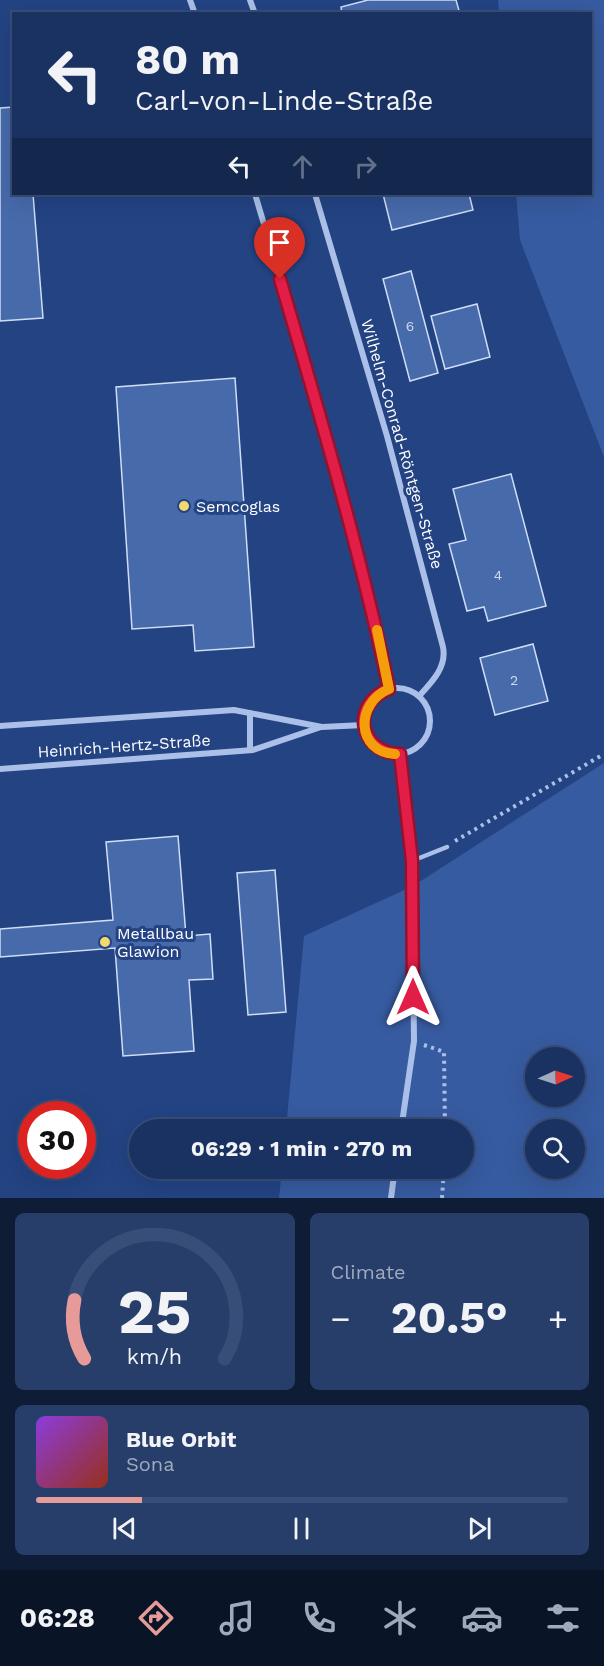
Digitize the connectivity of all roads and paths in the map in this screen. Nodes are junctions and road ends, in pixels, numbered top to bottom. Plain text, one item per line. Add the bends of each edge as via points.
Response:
1 (255, 195) edge
2 (315, 195) edge
3 (389, 689) junction
4 (419, 696) junction
5 (250, 713) junction
6 (364, 725) junction
7 (0, 726) edge
8 (322, 727) junction
9 (250, 750) junction
10 (400, 754) junction
11 (604, 754) edge
12 (0, 769) edge
13 (447, 847) joint
14 (412, 861) junction
15 (414, 1041) junction
16 (403, 1119) edge
17 (445, 1119) edge
18 (394, 1179) edge
19 (443, 1179) edge
20 (391, 1198) edge
21 (442, 1198) edge

1 - 3 street via 335,463
2 - 4 street, Wilhelm-Conrad-Röntgen-Straße via 387,436 441,637 444,656 436,678
3 - 4 street via 399,688
3 - 6 street via 372,698
4 - 10 street via 429,715 426,736 411,751
5 - 7 street, Heinrich-Hertz-Straße via 234,710
5 - 8 street, Heinrich-Hertz-Straße
5 - 9 street
6 - 8 street, Heinrich-Hertz-Straße
6 - 10 street via 380,750
8 - 9 street, Heinrich-Hertz-Straße
9 - 12 street, Heinrich-Hertz-Straße
10 - 14 street
11 - 13 path
13 - 14 lane
14 - 15 street
15 - 16 street
15 - 17 path via 444,1052
18 - 20 street
19 - 21 path

